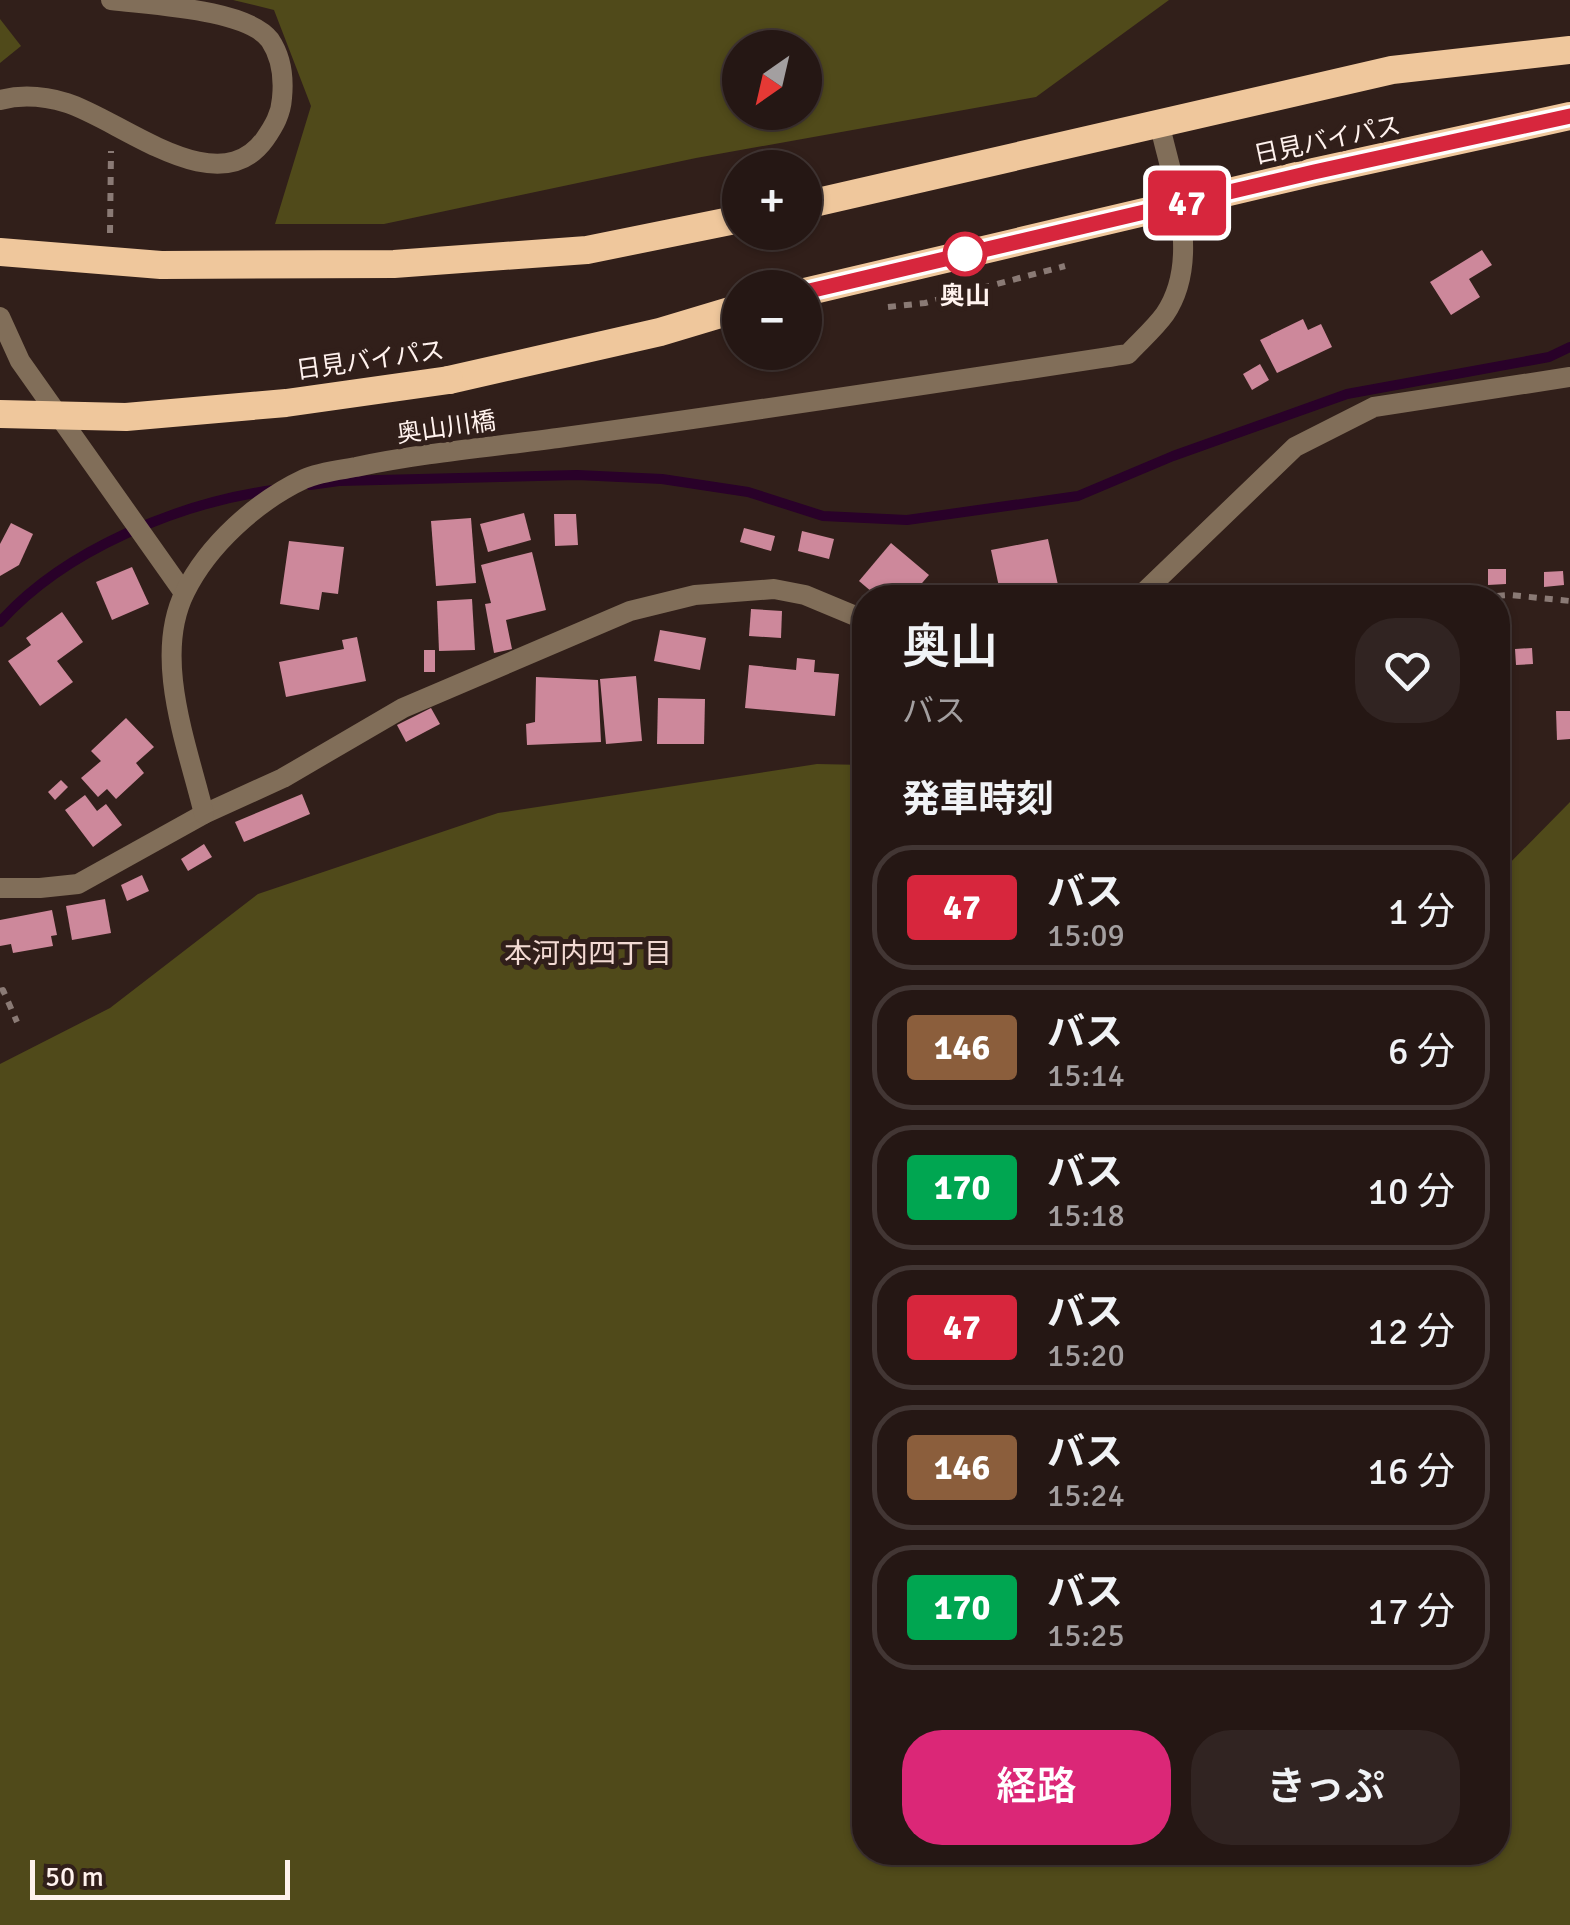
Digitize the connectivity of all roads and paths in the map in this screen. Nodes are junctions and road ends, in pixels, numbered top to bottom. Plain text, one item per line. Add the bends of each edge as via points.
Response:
1 (111, 0) edge
2 (1563, 50) edge
3 (0, 100) edge
4 (1565, 116) edge
5 (112, 125) junction
6 (1160, 126) junction
7 (822, 201) edge
8 (1178, 205) junction
9 (722, 222) edge
10 (110, 233) dead end
11 (0, 252) edge
12 (822, 288) edge
13 (722, 313) edge
14 (0, 316) edge
15 (1570, 377) edge
16 (0, 414) edge
17 (1152, 585) edge
18 (184, 592) junction
19 (1510, 595) edge
20 (1570, 600) edge
21 (852, 615) edge
22 (204, 814) junction
23 (0, 888) edge
24 (0, 991) edge
25 (17, 1022) dead end

1 - 5 street via 224,14 268,38 284,74 281,110 271,129 255,152 236,163 196,163
2 - 6 highway, 日見バイパス via 1392,70
3 - 5 street via 24,94 69,104
4 - 8 highway, 日見バイパス
5 - 10 path
6 - 7 highway, 日見バイパス
6 - 8 street, 奥山川橋
8 - 12 highway, 日見バイパス
8 - 18 street, 奥山川橋 via 1184,258 1166,312 1128,354 306,477 254,509
9 - 11 highway via 586,250 394,264 160,266
13 - 16 highway, 日見バイパス, bridge via 449,380 286,403 126,417
14 - 18 street via 20,361
15 - 17 street via 1374,407 1295,447
18 - 22 street via 174,624 172,678
19 - 20 path
21 - 22 street via 774,589 696,595 630,611 403,708 284,778
22 - 23 street via 78,884
24 - 25 path

